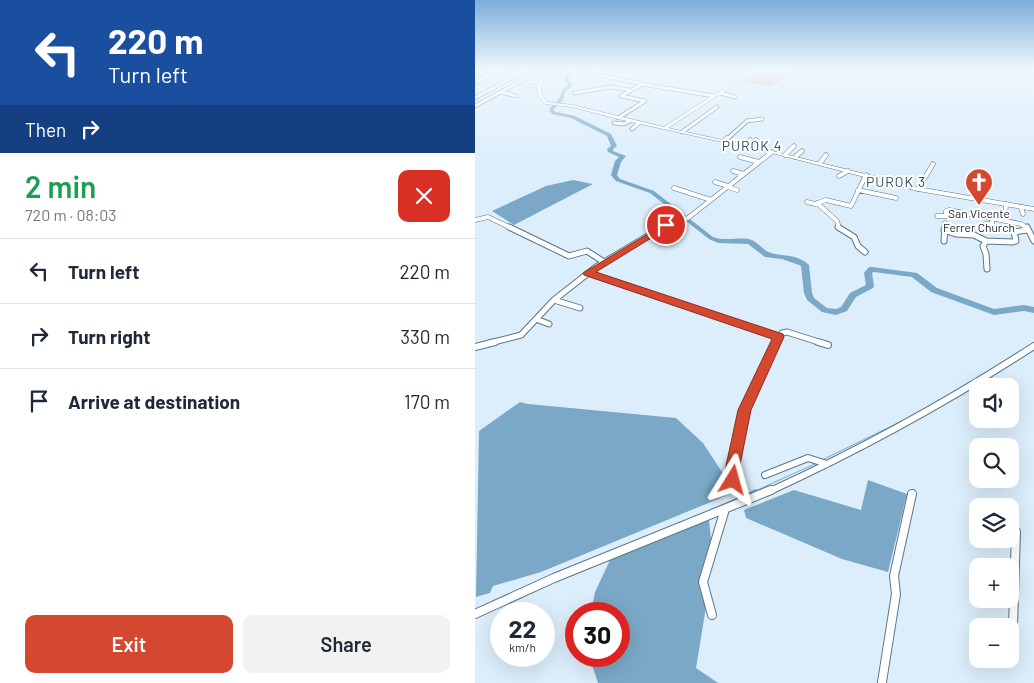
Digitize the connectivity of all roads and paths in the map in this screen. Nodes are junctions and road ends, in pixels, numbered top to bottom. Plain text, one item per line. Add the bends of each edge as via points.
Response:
1 (544, 102) edge
2 (644, 102) edge
3 (704, 102) edge
4 (717, 108) dead end
5 (762, 119) dead end
6 (692, 120) dead end
7 (616, 121) junction
8 (698, 121) junction
9 (639, 123) junction
10 (662, 128) junction
11 (632, 129) dead end
12 (654, 131) dead end
13 (682, 132) junction
14 (750, 140) dead end
15 (756, 140) dead end
16 (724, 141) junction
17 (746, 146) junction
18 (794, 146) dead end
19 (772, 152) junction
20 (802, 152) dead end
21 (785, 155) junction
22 (826, 155) dead end
23 (740, 157) dead end
24 (795, 157) junction
25 (759, 162) junction
26 (820, 163) junction
27 (933, 164) dead end
28 (733, 171) dead end
29 (848, 171) junction
30 (744, 174) junction
31 (866, 175) junction
32 (839, 176) dead end
33 (715, 182) dead end
34 (728, 187) junction
35 (674, 188) dead end
36 (911, 188) junction
37 (918, 189) junction
38 (737, 190) dead end
39 (858, 190) junction
40 (908, 193) dead end
41 (895, 198) dead end
42 (711, 200) junction
43 (807, 202) dead end
44 (817, 203) junction
45 (1005, 204) junction
46 (1021, 207) junction
47 (1034, 209) edge
48 (1023, 214) dead end
49 (937, 216) dead end
50 (992, 218) junction
51 (475, 220) edge
52 (1005, 221) junction
53 (945, 223) dead end
54 (984, 228) dead end
55 (944, 230) junction
56 (1030, 234) edge
57 (944, 241) dead end
58 (986, 241) junction
59 (1034, 241) edge
60 (865, 252) dead end
61 (604, 262) junction
62 (987, 269) dead end
63 (588, 273) junction
64 (554, 300) junction
65 (580, 308) dead end
66 (535, 319) junction
67 (549, 324) dead end
68 (779, 337) junction
69 (828, 345) dead end
70 (1034, 346) edge
71 (475, 347) edge
72 (824, 463) junction
73 (765, 475) dead end
74 (912, 494) dead end
75 (742, 498) junction
76 (725, 509) junction
77 (1015, 548) edge
78 (475, 614) edge
79 (712, 615) dead end
80 (1013, 618) edge
81 (882, 682) dead end

1 - 7 street
2 - 7 street
3 - 10 street
4 - 8 street
5 - 16 street via 748,120
6 - 8 street
7 - 9 street
8 - 13 street
9 - 10 street
9 - 11 street
10 - 12 street
10 - 13 street
13 - 16 street
14 - 17 street
15 - 17 street
16 - 17 street
17 - 19 street
18 - 21 street
19 - 21 street
19 - 25 street
20 - 24 street
21 - 24 street
22 - 26 street
23 - 25 street
24 - 26 street
25 - 30 street
26 - 29 street
27 - 37 street
28 - 30 street
29 - 31 street
29 - 32 street
30 - 34 street
31 - 36 street
31 - 39 street
33 - 34 street
34 - 38 street
34 - 42 street
35 - 42 street
36 - 37 street
36 - 40 street
37 - 45 street
39 - 41 street
39 - 44 street via 851,206 826,200
42 - 61 street via 688,218 677,220
43 - 44 street
44 - 60 street via 837,221 838,228 854,237 857,246
45 - 46 street
45 - 52 street
46 - 47 street
46 - 48 street
49 - 50 street via 946,216 949,210
50 - 52 street
50 - 54 street via 992,225 985,224
51 - 61 street via 487,217 569,256 587,251
52 - 56 street via 1023,224
53 - 55 street
55 - 57 street
55 - 58 street via 974,235
56 - 58 street via 1014,232 1014,242
56 - 59 street
58 - 62 street via 983,246
61 - 63 street
63 - 64 street
63 - 68 street
64 - 65 street
64 - 66 street
66 - 67 street
66 - 71 street via 521,335
68 - 69 street via 787,332
68 - 75 street via 742,418 731,475
70 - 72 street via 940,403
72 - 73 street via 811,459 799,461
72 - 75 street
74 - 81 street via 894,576 896,594
75 - 76 street
76 - 78 street
76 - 79 street via 703,582
77 - 80 street

